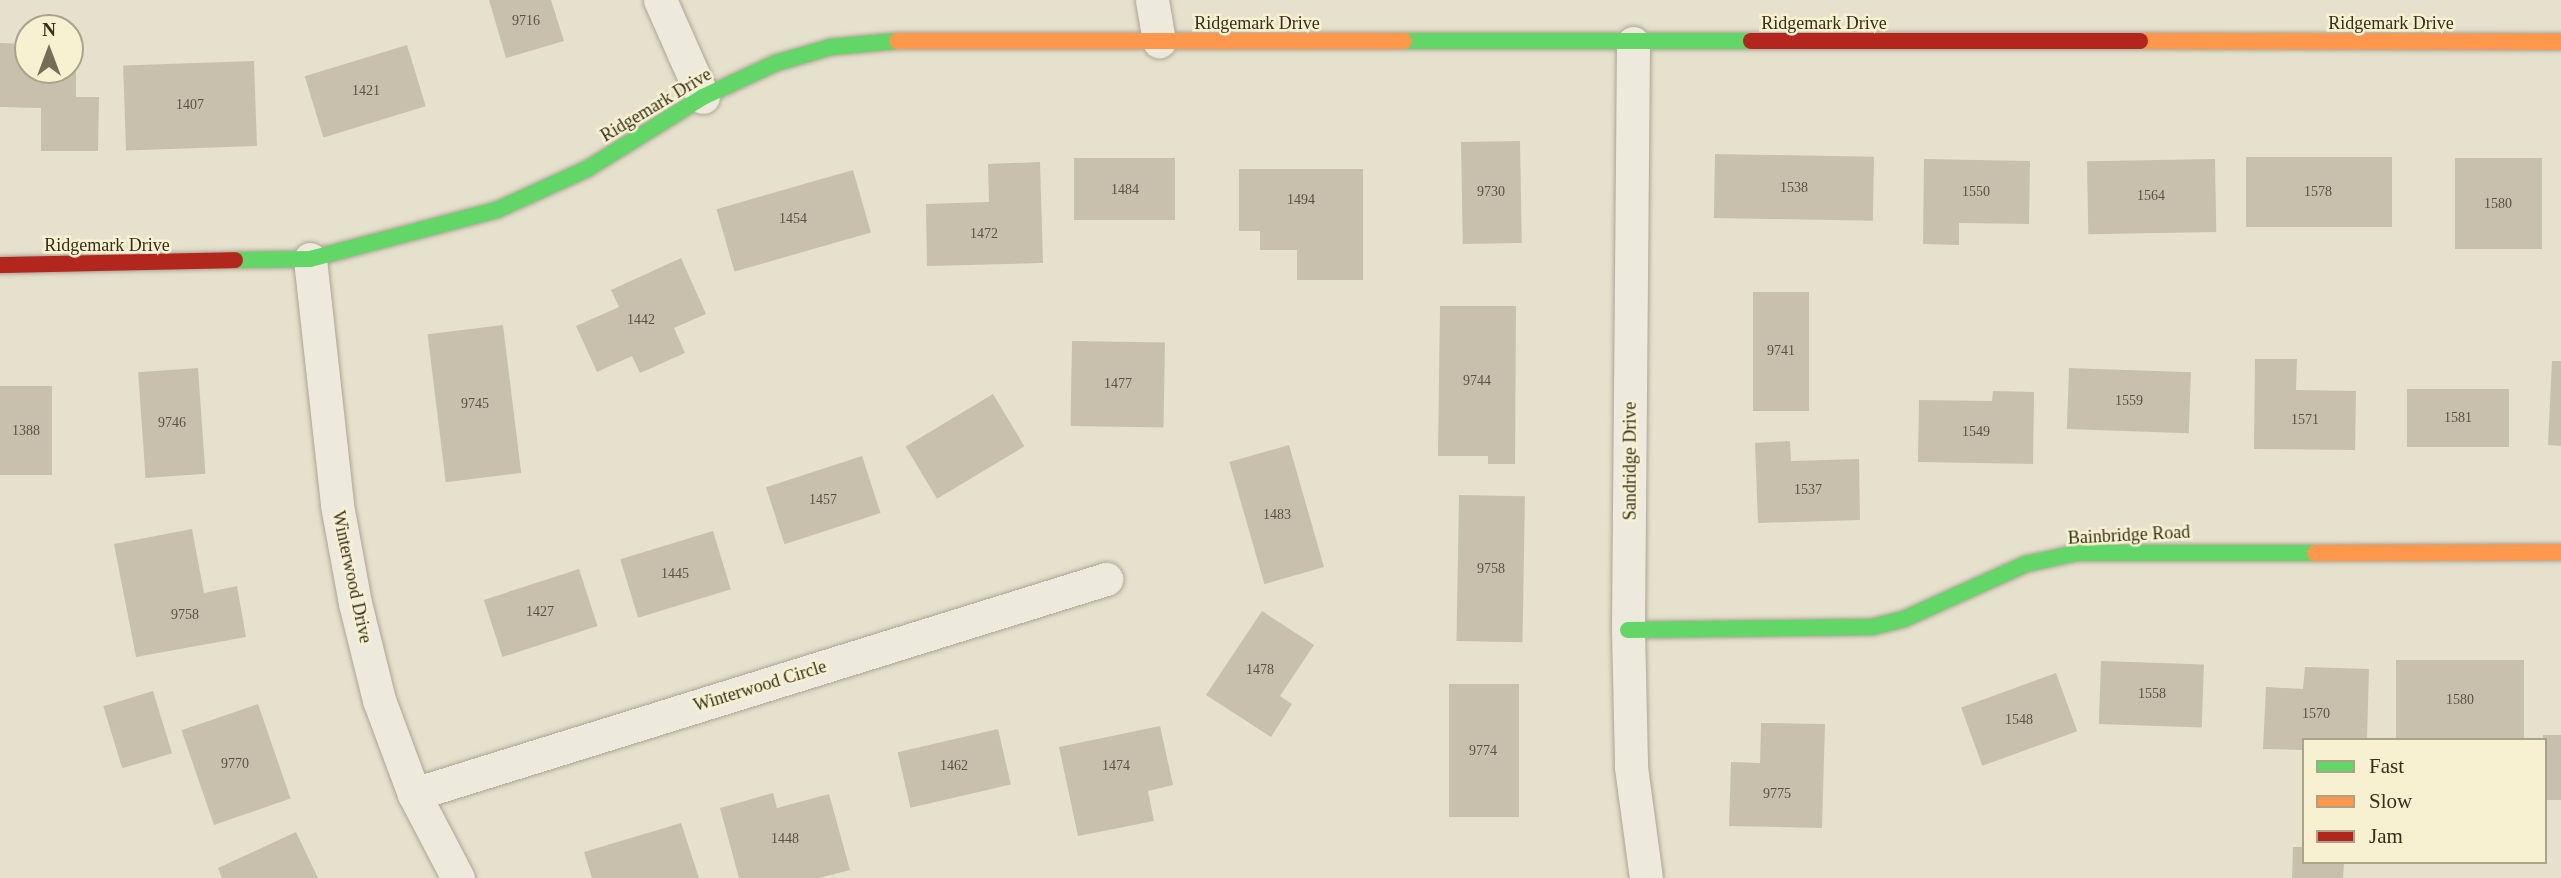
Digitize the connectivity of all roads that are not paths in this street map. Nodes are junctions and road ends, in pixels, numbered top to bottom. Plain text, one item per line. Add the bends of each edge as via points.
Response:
1 (660, 0) edge
2 (1152, 0) edge
3 (1159, 41) junction
4 (2561, 42) edge
5 (1633, 43) junction
6 (703, 97) junction
7 (310, 259) junction
8 (0, 265) edge
9 (2561, 552) edge
10 (1106, 579) dead end
11 (1628, 630) junction
12 (414, 794) junction
13 (458, 878) edge
14 (1646, 878) edge

1 - 6 street
2 - 3 street
3 - 5 street, Ridgemark Drive
3 - 6 street, Ridgemark Drive via 902,40 831,47 776,62
4 - 5 street, Ridgemark Drive
5 - 11 street, Sandridge Drive
6 - 7 street, Ridgemark Drive via 587,169 497,210
7 - 8 street, Ridgemark Drive
7 - 12 street, Winterwood Drive via 337,505 350,578 379,699
9 - 11 street, Bainbridge Road via 2077,553 2026,564 1904,619 1872,627
10 - 12 street, Winterwood Circle
11 - 14 street, Sandridge Drive via 1631,766
12 - 13 street, Winterwood Drive

